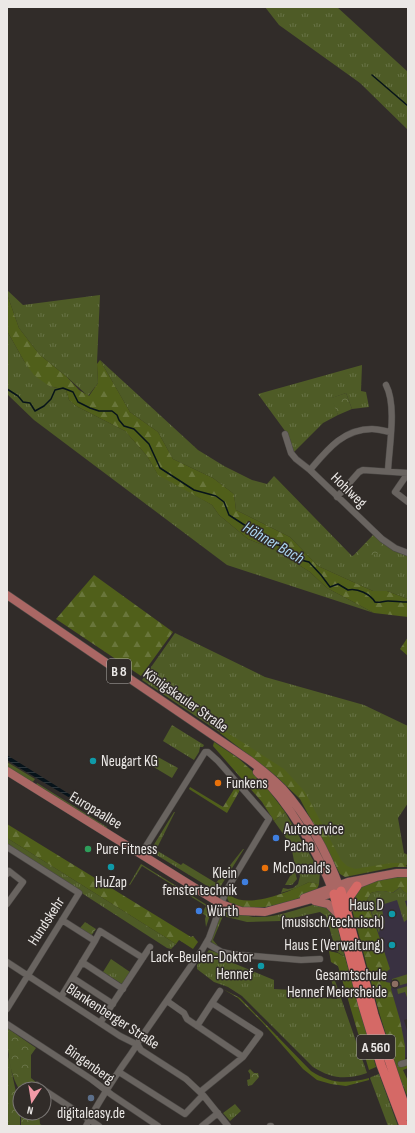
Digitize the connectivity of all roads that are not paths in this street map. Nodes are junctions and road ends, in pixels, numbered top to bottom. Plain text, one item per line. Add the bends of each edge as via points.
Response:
1 (386, 385) dead end
2 (390, 432) junction
3 (285, 434) dead end
4 (310, 470) junction
5 (388, 471) junction
6 (408, 473) edge
7 (337, 497) junction
8 (408, 502) edge
9 (408, 553) edge
10 (7, 595) edge
11 (230, 747) junction
12 (7, 771) edge
13 (7, 847) edge
14 (141, 854) junction
15 (323, 868) junction
16 (8, 871) edge
17 (408, 873) edge
18 (376, 877) junction
19 (357, 886) junction
20 (336, 889) junction
21 (315, 893) junction
22 (310, 901) junction
23 (7, 904) edge
24 (221, 904) junction
25 (280, 910) junction
26 (344, 915) junction
27 (62, 920) junction
28 (95, 941) junction
29 (206, 943) junction
30 (150, 947) dead end
31 (143, 958) junction
32 (320, 959) dead end
33 (7, 962) edge
34 (82, 962) junction
35 (28, 976) junction
36 (73, 978) junction
37 (123, 989) junction
38 (220, 991) dead end
39 (61, 997) junction
40 (167, 1001) junction
41 (212, 1002) junction
42 (113, 1004) junction
43 (7, 1009) edge
44 (100, 1023) junction
45 (7, 1024) edge
46 (197, 1026) junction
47 (138, 1045) junction
48 (242, 1057) junction
49 (408, 1062) edge
50 (401, 1064) dead end
51 (119, 1072) junction
52 (107, 1090) junction
53 (52, 1094) edge
54 (201, 1094) junction
55 (218, 1113) junction
56 (408, 1116) edge
57 (90, 1120) junction
58 (86, 1126) edge
59 (99, 1126) edge
60 (158, 1126) edge
61 (202, 1126) edge
62 (228, 1126) edge
63 (404, 1126) edge

1 - 2 street via 392,408
2 - 4 street via 372,429 347,434 332,444
2 - 5 street
3 - 4 street, Hohlweg via 291,453
4 - 7 street, Hohlweg
5 - 6 street
5 - 7 street via 359,472
6 - 8 street via 394,492
7 - 9 street, Hohlweg via 382,539
10 - 11 main road, Königskauler Straße / B 8
11 - 15 main road, Königskauler Straße / B 8 via 263,778 281,800
11 - 20 main road, Königskauler Straße / B 8 via 283,789 309,825 327,858
12 - 14 main road, Europaallee
13 - 27 street, Hundskehr via 79,893
14 - 24 main road, Europaallee
14 - 24 street via 203,754 208,752 218,760 269,819
15 - 20 main road, B 8
15 - 21 main road via 321,886
16 - 23 street via 23,882
17 - 18 main road via 397,872
18 - 19 main road
18 - 20 main road
19 - 20 main road
19 - 26 highway via 350,896
20 - 21 main road, Europaallee
20 - 22 main road, Europaallee
20 - 26 highway, A 560
21 - 25 main road, Europaallee
22 - 25 main road, Europaallee
22 - 26 main road via 328,904
24 - 25 main road, Europaallee via 241,911
24 - 29 street
26 - 56 highway, A 560
26 - 63 highway, A 560 via 381,1066
27 - 28 street
27 - 35 street, Hundskehr
28 - 31 street via 100,930
28 - 34 street
29 - 32 street via 231,954 301,960
29 - 40 street
30 - 31 street
31 - 37 street
33 - 35 street, Blankenberger Straße
34 - 36 street
34 - 37 street
35 - 39 street, Blankenberger Straße
35 - 43 street
36 - 39 street
36 - 42 street
37 - 42 street
38 - 41 street
39 - 44 street, Blankenberger Straße
40 - 46 street
40 - 47 street
41 - 46 street
41 - 48 street via 260,1034
42 - 44 street
44 - 47 street, Blankenberger Straße
45 - 52 street, Bingenberg
46 - 48 street
47 - 51 street
47 - 54 street, Blankenberger Straße via 141,1050 186,1080
48 - 54 street
49 - 50 street
51 - 52 street
51 - 54 street via 185,1114
52 - 57 street
52 - 60 street, Bingenberg
53 - 57 street
54 - 55 street, Blankenberger Straße
55 - 61 street
55 - 62 street, Blankenberger Straße
57 - 58 street
57 - 59 street

